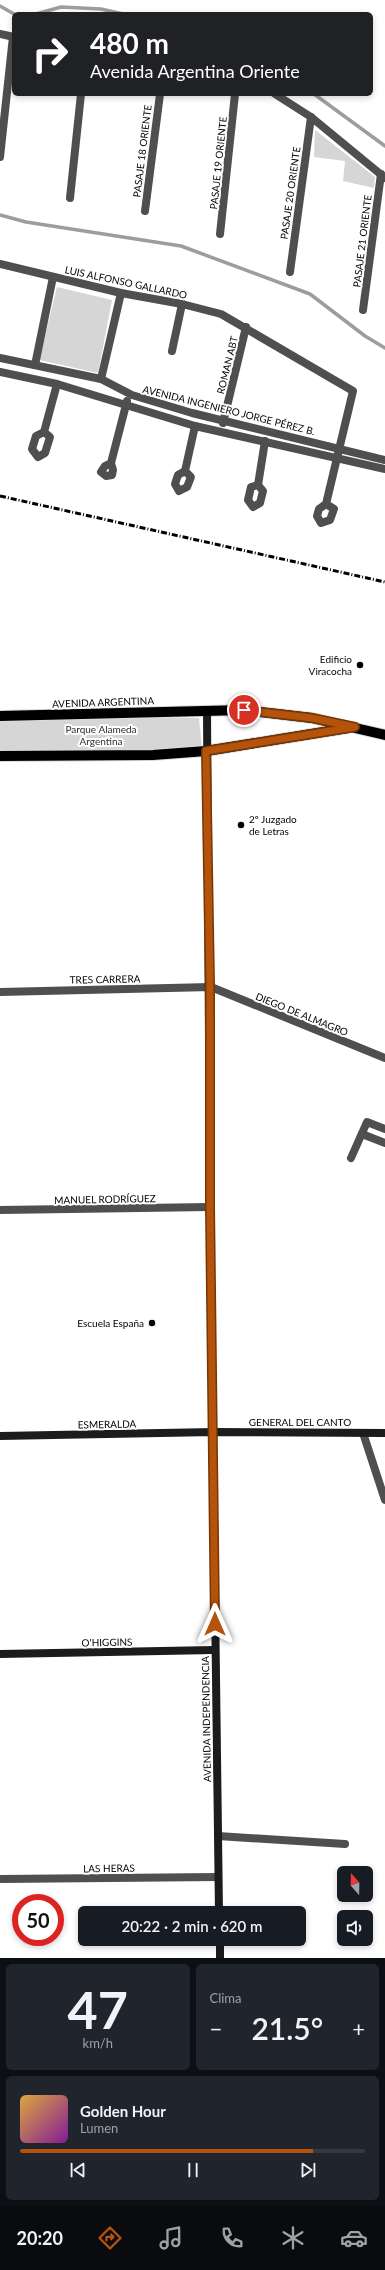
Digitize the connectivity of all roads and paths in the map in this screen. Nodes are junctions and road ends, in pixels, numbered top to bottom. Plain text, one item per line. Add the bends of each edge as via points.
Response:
1 (0, 34) edge
2 (12, 37) edge
3 (12, 54) edge
4 (81, 96) edge
5 (160, 96) edge
6 (236, 96) edge
7 (278, 96) edge
8 (311, 117) junction
9 (0, 157) edge
10 (383, 176) edge
11 (70, 198) dead end
12 (145, 211) dead end
13 (220, 234) dead end
14 (0, 264) edge
15 (290, 272) dead end
16 (53, 277) junction
17 (121, 293) junction
18 (182, 304) junction
19 (363, 310) dead end
20 (246, 327) junction
21 (172, 351) dead end
22 (0, 358) edge
23 (35, 365) junction
24 (0, 372) edge
25 (101, 379) junction
26 (57, 384) junction
27 (130, 394) junction
28 (125, 404) junction
29 (224, 420) junction
30 (195, 426) junction
31 (220, 431) junction
32 (44, 432) dead end
33 (265, 441) junction
34 (340, 448) junction
35 (338, 458) junction
36 (385, 460) edge
37 (111, 463) dead end
38 (385, 469) edge
39 (185, 471) dead end
40 (258, 485) dead end
41 (326, 504) dead end
42 (207, 710) junction
43 (0, 716) edge
44 (355, 727) junction
45 (385, 735) edge
46 (206, 751) junction
47 (0, 756) edge
48 (210, 987) junction
49 (0, 992) edge
50 (385, 1058) edge
51 (385, 1129) edge
52 (362, 1134) junction
53 (383, 1142) edge
54 (351, 1158) dead end
55 (210, 1207) junction
56 (0, 1210) edge
57 (214, 1432) junction
58 (363, 1433) junction
59 (385, 1433) edge
60 (0, 1436) edge
61 (385, 1500) edge
62 (215, 1650) junction
63 (0, 1654) edge
64 (218, 1836) junction
65 (345, 1844) dead end
66 (218, 1877) junction
67 (0, 1880) edge
68 (219, 1906) edge
69 (220, 1946) edge
70 (220, 1958) edge

1 - 2 street
3 - 9 street
4 - 11 street
5 - 12 street, PASAJE 18 ORIENTE
6 - 13 street, PASAJE 19 ORIENTE
7 - 8 street
8 - 10 street
8 - 15 street, PASAJE 20 ORIENTE
10 - 19 street, PASAJE 21 ORIENTE
14 - 16 street, LUIS ALFONSO GALLARDO
16 - 17 street, LUIS ALFONSO GALLARDO
16 - 23 street
17 - 18 street, LUIS ALFONSO GALLARDO
17 - 25 street
18 - 20 street, LUIS ALFONSO GALLARDO via 221,314
18 - 21 street
20 - 29 street, ROMAN ABT
20 - 34 street, LUIS ALFONSO GALLARDO via 353,391
22 - 23 street, AVENIDA INGENIERO JORGE PÉREZ B.
23 - 25 street, AVENIDA INGENIERO JORGE PÉREZ B.
24 - 26 street, AVENIDA INGENIERO JORGE PÉREZ B.
25 - 27 street, AVENIDA INGENIERO JORGE PÉREZ B.
26 - 28 street, AVENIDA INGENIERO JORGE PÉREZ B.
26 - 32 street
27 - 28 street
27 - 29 street, AVENIDA INGENIERO JORGE PÉREZ B.
28 - 30 street, AVENIDA INGENIERO JORGE PÉREZ B.
28 - 37 street
29 - 31 street, ROMAN ABT
29 - 34 street, AVENIDA INGENIERO JORGE PÉREZ B.
30 - 31 street, AVENIDA INGENIERO JORGE PÉREZ B.
30 - 39 street
31 - 33 street, AVENIDA INGENIERO JORGE PÉREZ B.
33 - 35 street, AVENIDA INGENIERO JORGE PÉREZ B.
33 - 40 street
34 - 35 street
34 - 36 street, AVENIDA INGENIERO JORGE PÉREZ B.
35 - 38 street, AVENIDA INGENIERO JORGE PÉREZ B.
35 - 41 street
42 - 43 main road, AVENIDA ARGENTINA
42 - 44 main road, AVENIDA ARGENTINA via 244,710
42 - 46 main road, AVENIDA INDEPENDENCIA
44 - 45 main road, AVENIDA ARGENTINA
44 - 46 main road
46 - 47 main road via 153,755
46 - 48 main road, AVENIDA INDEPENDENCIA
48 - 49 street, TRES CARRERA
48 - 50 street, DIEGO DE ALMAGRO
48 - 55 main road, AVENIDA INDEPENDENCIA
51 - 52 street via 366,1122
51 - 53 street
52 - 53 street
52 - 54 street
55 - 56 street, MANUEL RODRÍGUEZ
55 - 57 main road, AVENIDA INDEPENDENCIA
57 - 58 main road, GENERAL DEL CANTO
57 - 60 main road, ESMERALDA
57 - 62 main road, AVENIDA INDEPENDENCIA
58 - 59 main road, GENERAL DEL CANTO
58 - 61 street
62 - 63 main road, O'HIGGINS
62 - 64 main road, AVENIDA INDEPENDENCIA
64 - 65 street
64 - 66 main road, AVENIDA INDEPENDENCIA
66 - 67 street, LAS HERAS
66 - 68 main road, AVENIDA INDEPENDENCIA
69 - 70 main road

